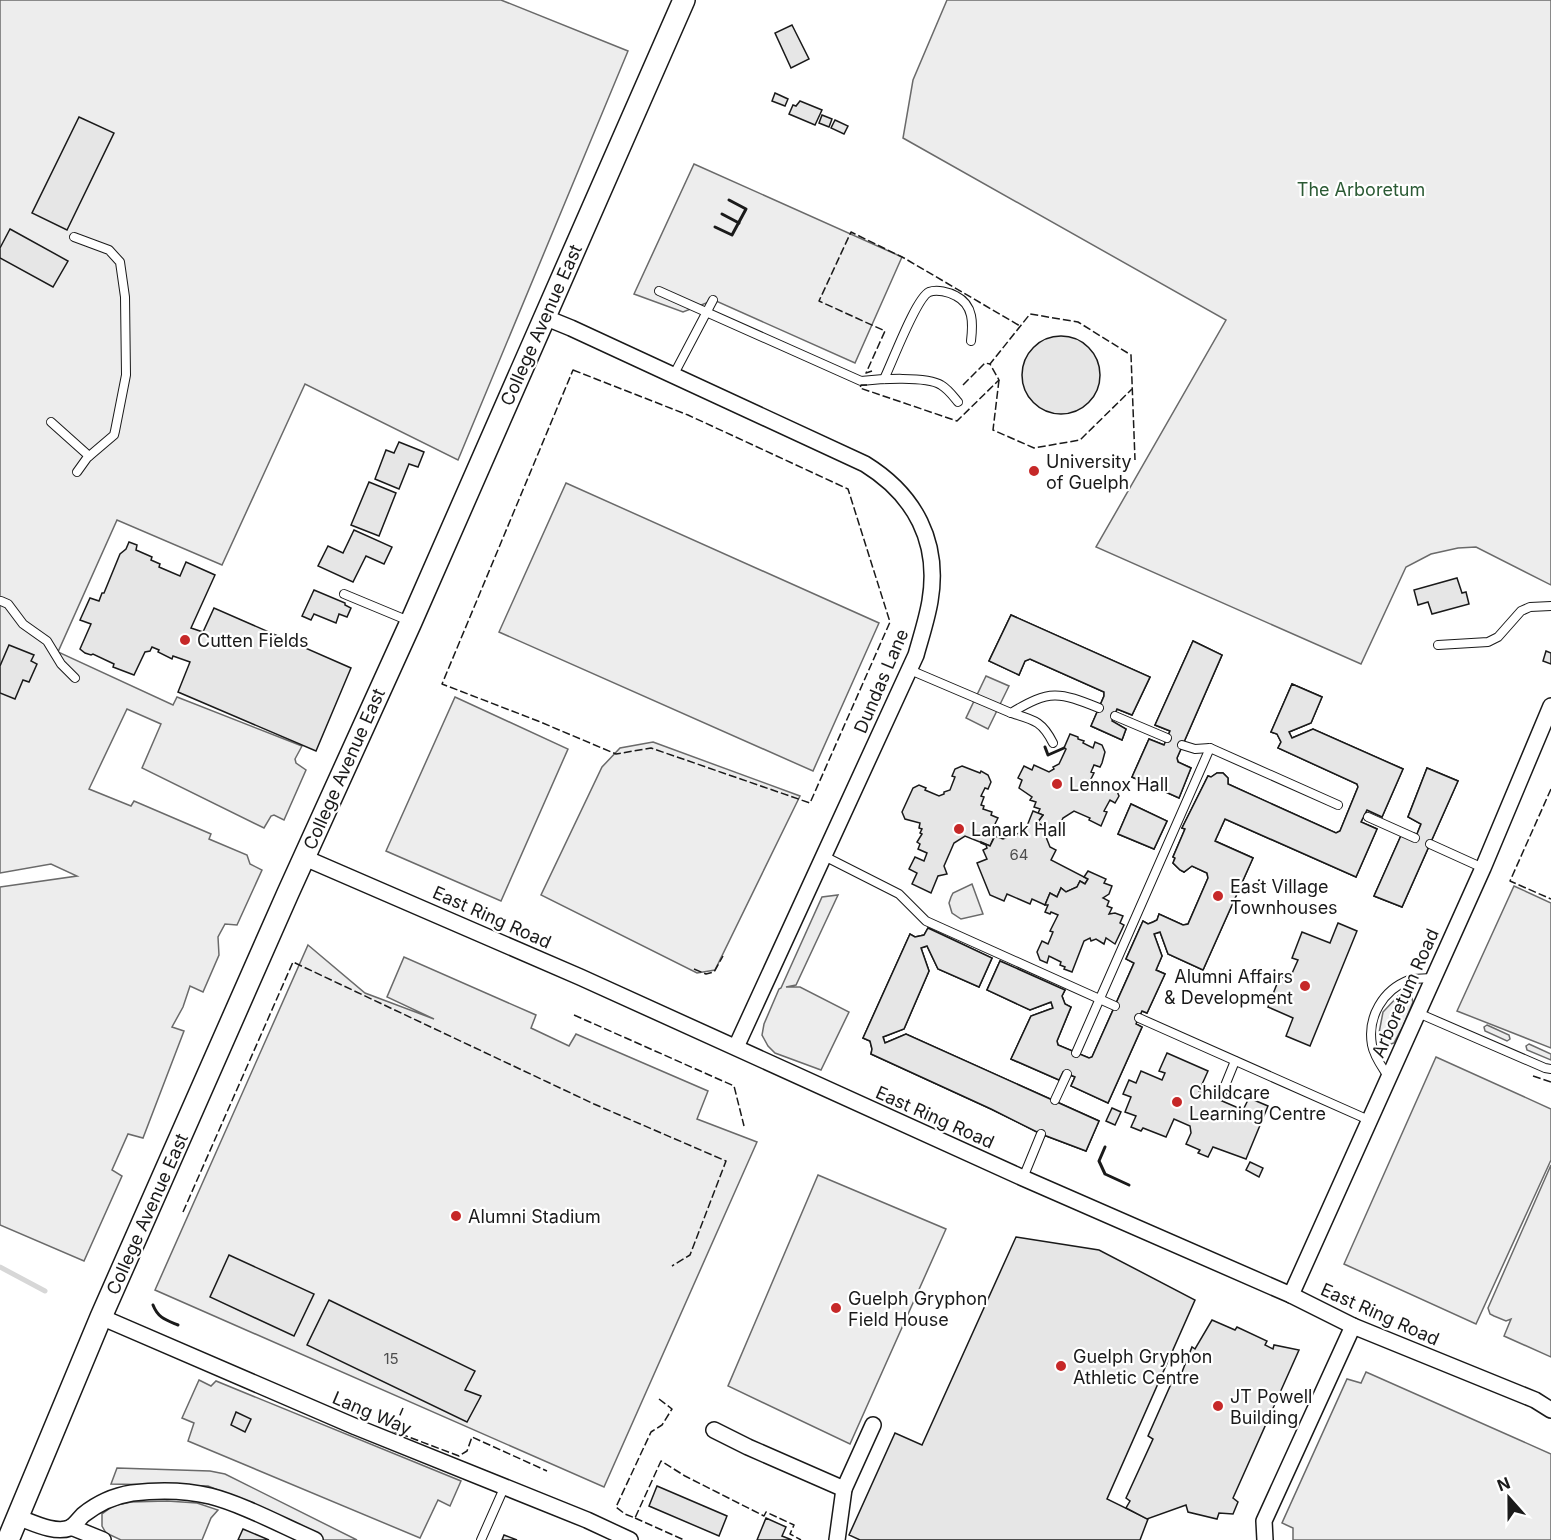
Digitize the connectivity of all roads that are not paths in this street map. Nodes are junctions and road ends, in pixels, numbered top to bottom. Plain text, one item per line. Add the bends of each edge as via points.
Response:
1 (684, 0) edge
2 (74, 237) dead end
3 (659, 291) dead end
4 (713, 300) dead end
5 (707, 312) junction
6 (544, 317) junction
7 (971, 341) dead end
8 (673, 376) junction
9 (884, 379) junction
10 (958, 402) dead end
11 (51, 422) dead end
12 (89, 456) junction
13 (77, 472) dead end
14 (344, 594) dead end
15 (1, 601) edge
16 (1551, 606) edge
17 (411, 622) junction
18 (1438, 645) dead end
19 (910, 670) junction
20 (75, 678) dead end
21 (1551, 706) edge
22 (1099, 708) dead end
23 (1011, 712) junction
24 (1114, 716) dead end
25 (1167, 738) dead end
26 (1053, 743) dead end
27 (1182, 745) dead end
28 (1210, 748) junction
29 (1338, 805) dead end
30 (1368, 817) dead end
31 (1415, 838) dead end
32 (1430, 844) dead end
33 (824, 856) junction
34 (305, 858) junction
35 (1483, 868) junction
36 (1432, 978) junction
37 (1101, 998) junction
38 (1115, 1006) dead end
39 (1418, 1013) junction
40 (1139, 1018) dead end
41 (736, 1047) junction
42 (1076, 1053) dead end
43 (1235, 1061) junction
44 (1551, 1069) edge
45 (1067, 1074) dead end
46 (1389, 1078) junction
47 (1222, 1093) dead end
48 (1055, 1100) dead end
49 (1371, 1121) junction
50 (1041, 1134) dead end
51 (1023, 1178) junction
52 (1291, 1295) junction
53 (101, 1317) junction
54 (1353, 1326) junction
55 (1551, 1410) edge
56 (873, 1425) dead end
57 (714, 1430) dead end
58 (504, 1488) junction
59 (844, 1489) junction
60 (17, 1517) junction
61 (71, 1527) junction
62 (0, 1538) edge
63 (7, 1540) edge
64 (102, 1540) edge
65 (315, 1540) edge
66 (481, 1540) edge
67 (630, 1540) edge
68 (837, 1540) edge
69 (1265, 1540) edge

1 - 6 street, College Avenue East
2 - 12 lane via 108,250 120,262 125,297 126,375 117,423 114,435
3 - 5 lane
4 - 5 lane
5 - 8 lane
5 - 9 lane via 861,381
6 - 8 street, Dundas Lane
6 - 17 street, College Avenue East
7 - 9 lane via 973,319 961,298 951,293 929,292 920,300
8 - 19 street, Dundas Lane via 866,464 905,497 927,538 932,575 928,613
9 - 10 lane via 934,382
11 - 12 lane
12 - 13 lane
14 - 17 lane
15 - 20 lane via 23,624 47,640
16 - 18 lane via 1521,611 1498,637 1488,642
17 - 34 street, College Avenue East
19 - 23 lane
19 - 33 street, Dundas Lane
21 - 35 street, Arboretum Road
22 - 23 lane via 1072,697 1047,694
23 - 26 lane via 1042,725
24 - 25 lane
27 - 28 lane
28 - 29 lane
28 - 37 lane
30 - 31 lane
32 - 35 lane
33 - 37 lane via 899,894 926,921
33 - 41 street, Dundas Lane
34 - 41 street, East Ring Road
34 - 53 street, College Avenue East
35 - 36 street, Arboretum Road
36 - 39 street, Arboretum Road
36 - 46 lane via 1411,979 1396,987 1376,1009 1372,1045
37 - 38 lane
37 - 42 lane
39 - 44 lane
39 - 46 street, Arboretum Road
40 - 43 lane
41 - 51 street, East Ring Road
43 - 47 lane
43 - 49 lane
45 - 48 lane
46 - 49 street, Arboretum Road
49 - 52 street, Arboretum Road
50 - 51 lane
51 - 52 street, East Ring Road
52 - 54 street, East Ring Road
53 - 58 street, Lang Way
53 - 60 street, College Avenue East
54 - 55 street, East Ring Road
54 - 69 street via 1264,1521
56 - 59 street
57 - 59 street
58 - 66 lane
58 - 67 street, Lang Way
59 - 68 street
60 - 61 street via 55,1529
60 - 63 street, College Avenue East
61 - 64 street
61 - 65 street via 105,1500 161,1491 218,1498
62 - 63 street

